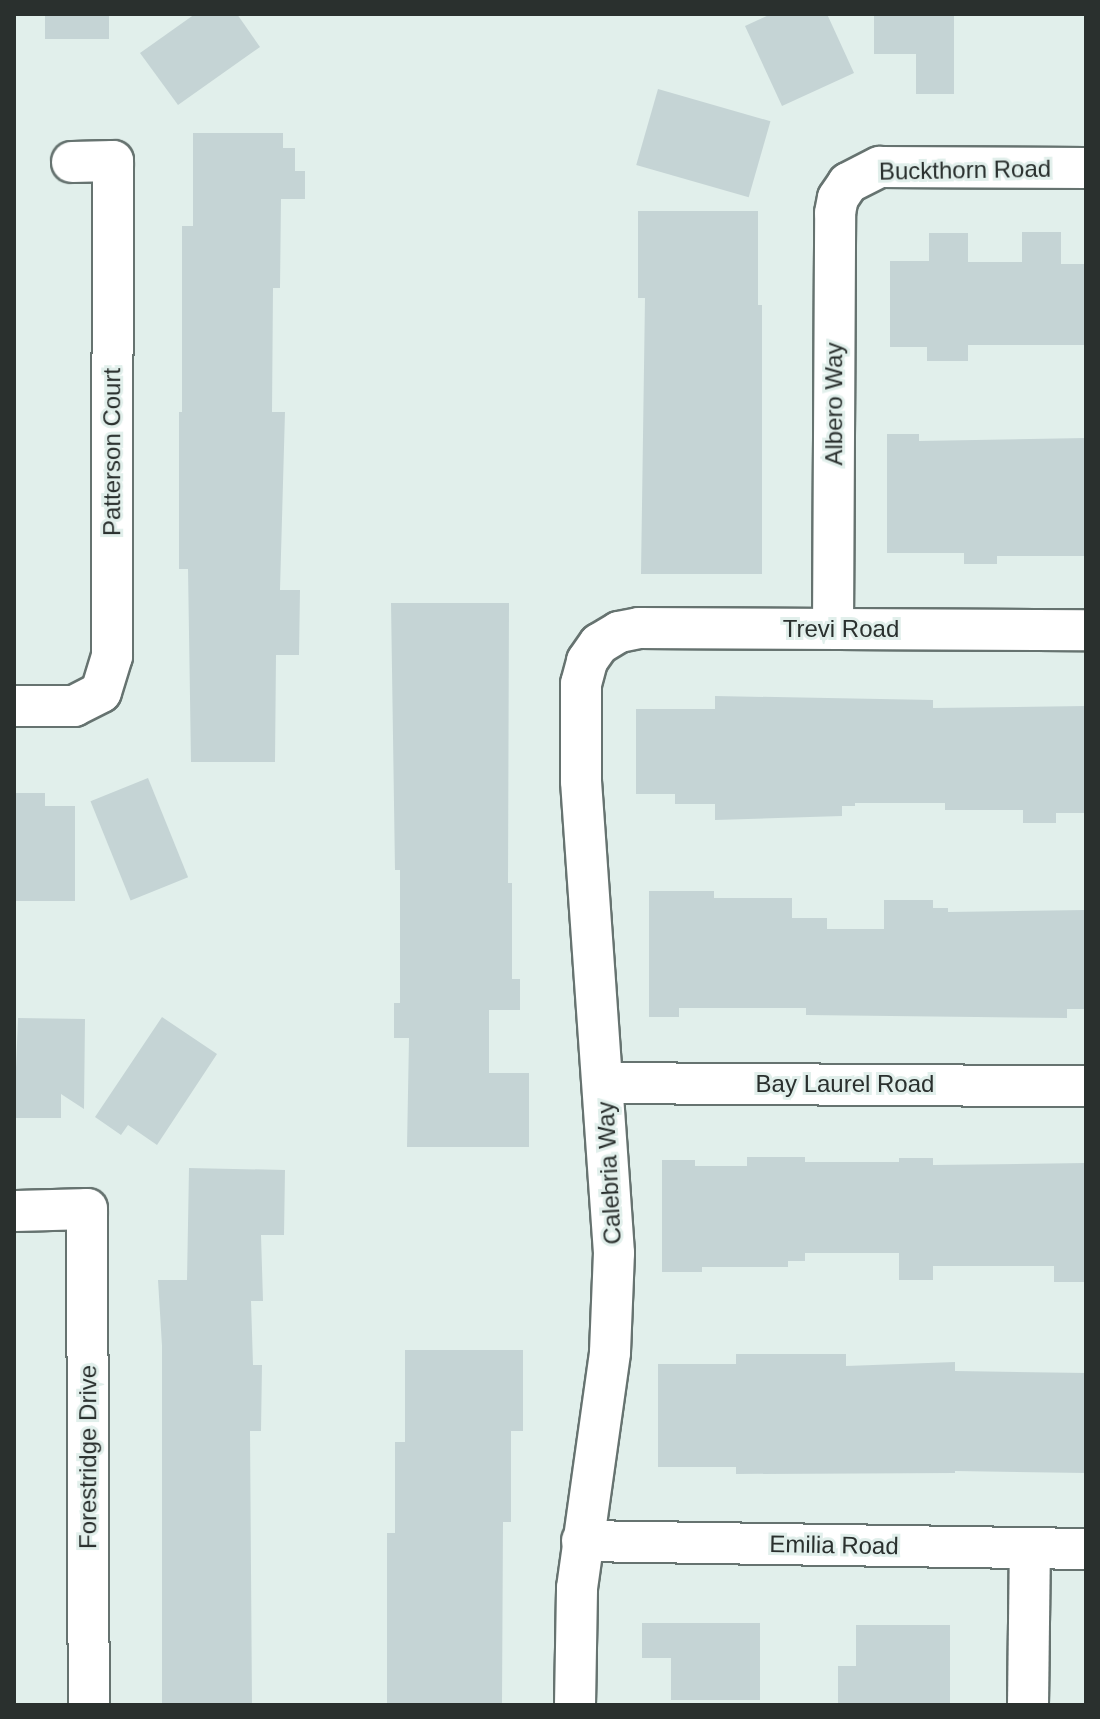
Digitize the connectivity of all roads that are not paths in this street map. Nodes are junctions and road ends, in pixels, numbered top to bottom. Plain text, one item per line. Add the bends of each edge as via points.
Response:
1 (72, 162) dead end
2 (1086, 168) edge
3 (848, 183) joint
4 (833, 628) junction
5 (1086, 630) edge
6 (599, 644) joint
7 (14, 706) edge
8 (604, 1083) junction
9 (1086, 1086) edge
10 (14, 1211) edge
11 (582, 1541) junction
12 (1030, 1549) junction
13 (1086, 1549) edge
14 (89, 1705) edge
15 (575, 1705) edge
16 (1028, 1705) edge

1 - 7 street, Patterson Court via 113,161 112,656 101,692 74,706
2 - 3 street, Buckthorn Road via 880,167
3 - 4 street, Albero Way via 835,213
4 - 5 street, Trevi Road
4 - 6 street, Trevi Road via 639,628
6 - 8 street, Calebria Way via 581,684 581,781
8 - 9 street, Bay Laurel Road
8 - 11 street, Calebria Way via 613,1199 613,1300
10 - 14 street, Forestridge Drive via 87,1209
11 - 12 street, Emilia Road
11 - 15 street, Calebria Way
12 - 13 street, Emilia Road
12 - 16 street

